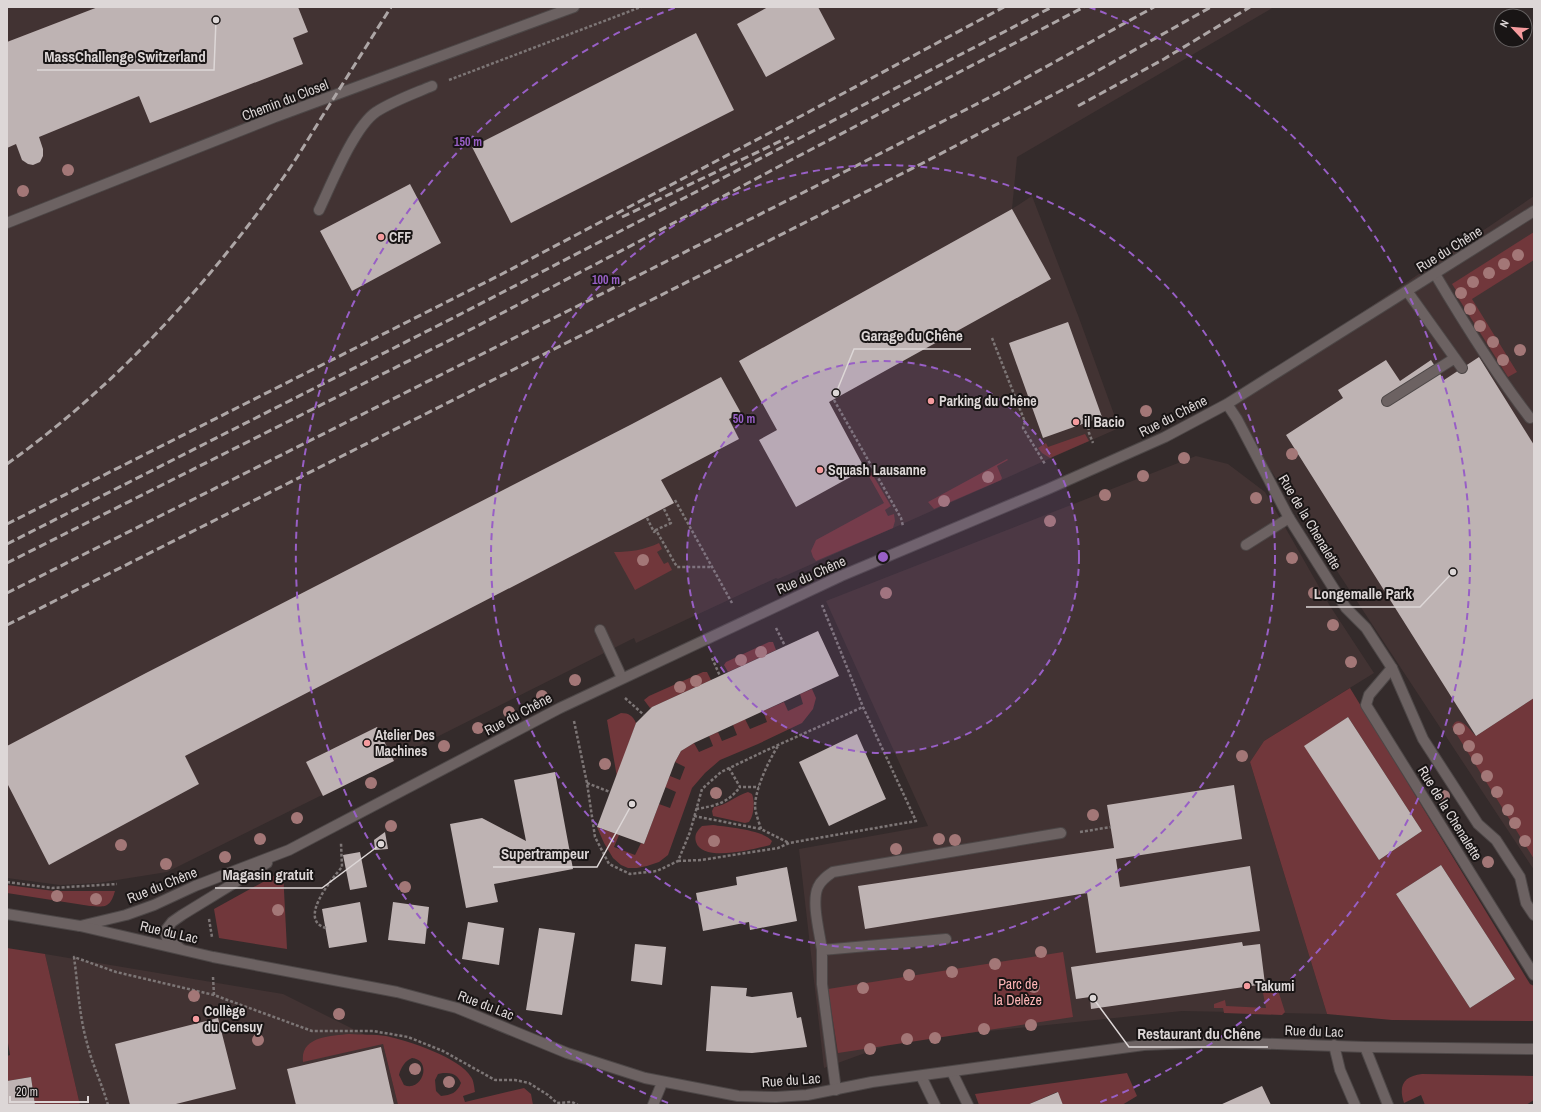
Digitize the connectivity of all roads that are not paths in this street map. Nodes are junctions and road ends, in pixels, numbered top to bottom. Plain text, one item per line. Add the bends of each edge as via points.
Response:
1 (574, 7) edge
2 (432, 86) road end
3 (319, 210) dead end
4 (1534, 212) edge
5 (7, 223) edge
6 (1435, 274) junction
7 (1407, 291) junction
8 (1455, 358) junction
9 (1462, 368) dead end
10 (1387, 401) dead end
11 (1227, 404) junction
12 (1530, 418) dead end
13 (1288, 518) junction
14 (1246, 546) dead end
15 (600, 630) dead end
16 (1392, 668) junction
17 (622, 678) junction
18 (1061, 833) dead end
19 (289, 850) junction
20 (7, 914) edge
21 (1534, 915) edge
22 (80, 926) junction
23 (946, 939) dead end
24 (183, 950) junction
25 (822, 950) junction
26 (1534, 975) edge
27 (1334, 1045) junction
28 (1364, 1047) junction
29 (1534, 1049) edge
30 (952, 1072) junction
31 (921, 1076) junction
32 (662, 1083) junction
33 (836, 1090) junction
34 (653, 1105) edge
35 (935, 1105) edge
36 (968, 1105) edge
37 (1355, 1105) edge
38 (1388, 1105) edge

1 - 5 street, Chemin du Closel via 276,117
2 - 3 street via 374,113 356,135
4 - 6 street, Rue du Chêne
6 - 7 street, Rue du Chêne
6 - 12 street via 1512,395
7 - 8 street
7 - 11 street, Rue du Chêne
8 - 9 street
8 - 10 street
11 - 13 street, Rue de la Chenalette
11 - 17 street, Rue du Chêne via 1159,440 815,588
13 - 14 street
13 - 16 street, Rue de la Chenalette via 1346,608 1366,628
15 - 17 street
16 - 21 street, Rue de la Chenalette via 1423,739 1478,824 1496,840 1520,877 1526,903
16 - 26 street, Rue de la Chenalette via 1369,695 1366,705
17 - 19 street, Rue du Chêne
18 - 25 street via 833,872 824,878 815,900
19 - 22 street, Rue du Chêne via 195,886 154,905
19 - 24 street via 168,926 165,930 167,939
20 - 22 street, Rue du Lac
22 - 24 street, Rue du Lac
23 - 25 street
24 - 32 street, Rue du Lac via 397,992 442,1004 567,1053
25 - 33 street via 822,984
27 - 28 street, Rue du Lac
27 - 30 street, Rue du Lac via 1214,1042 1144,1045
27 - 37 street via 1340,1070
28 - 29 street, Rue du Lac
28 - 38 street
30 - 31 street, Rue du Lac
30 - 36 street
31 - 33 street, Rue du Lac via 872,1082
31 - 35 street
32 - 33 street, Rue du Lac via 738,1096 776,1097
32 - 34 street

